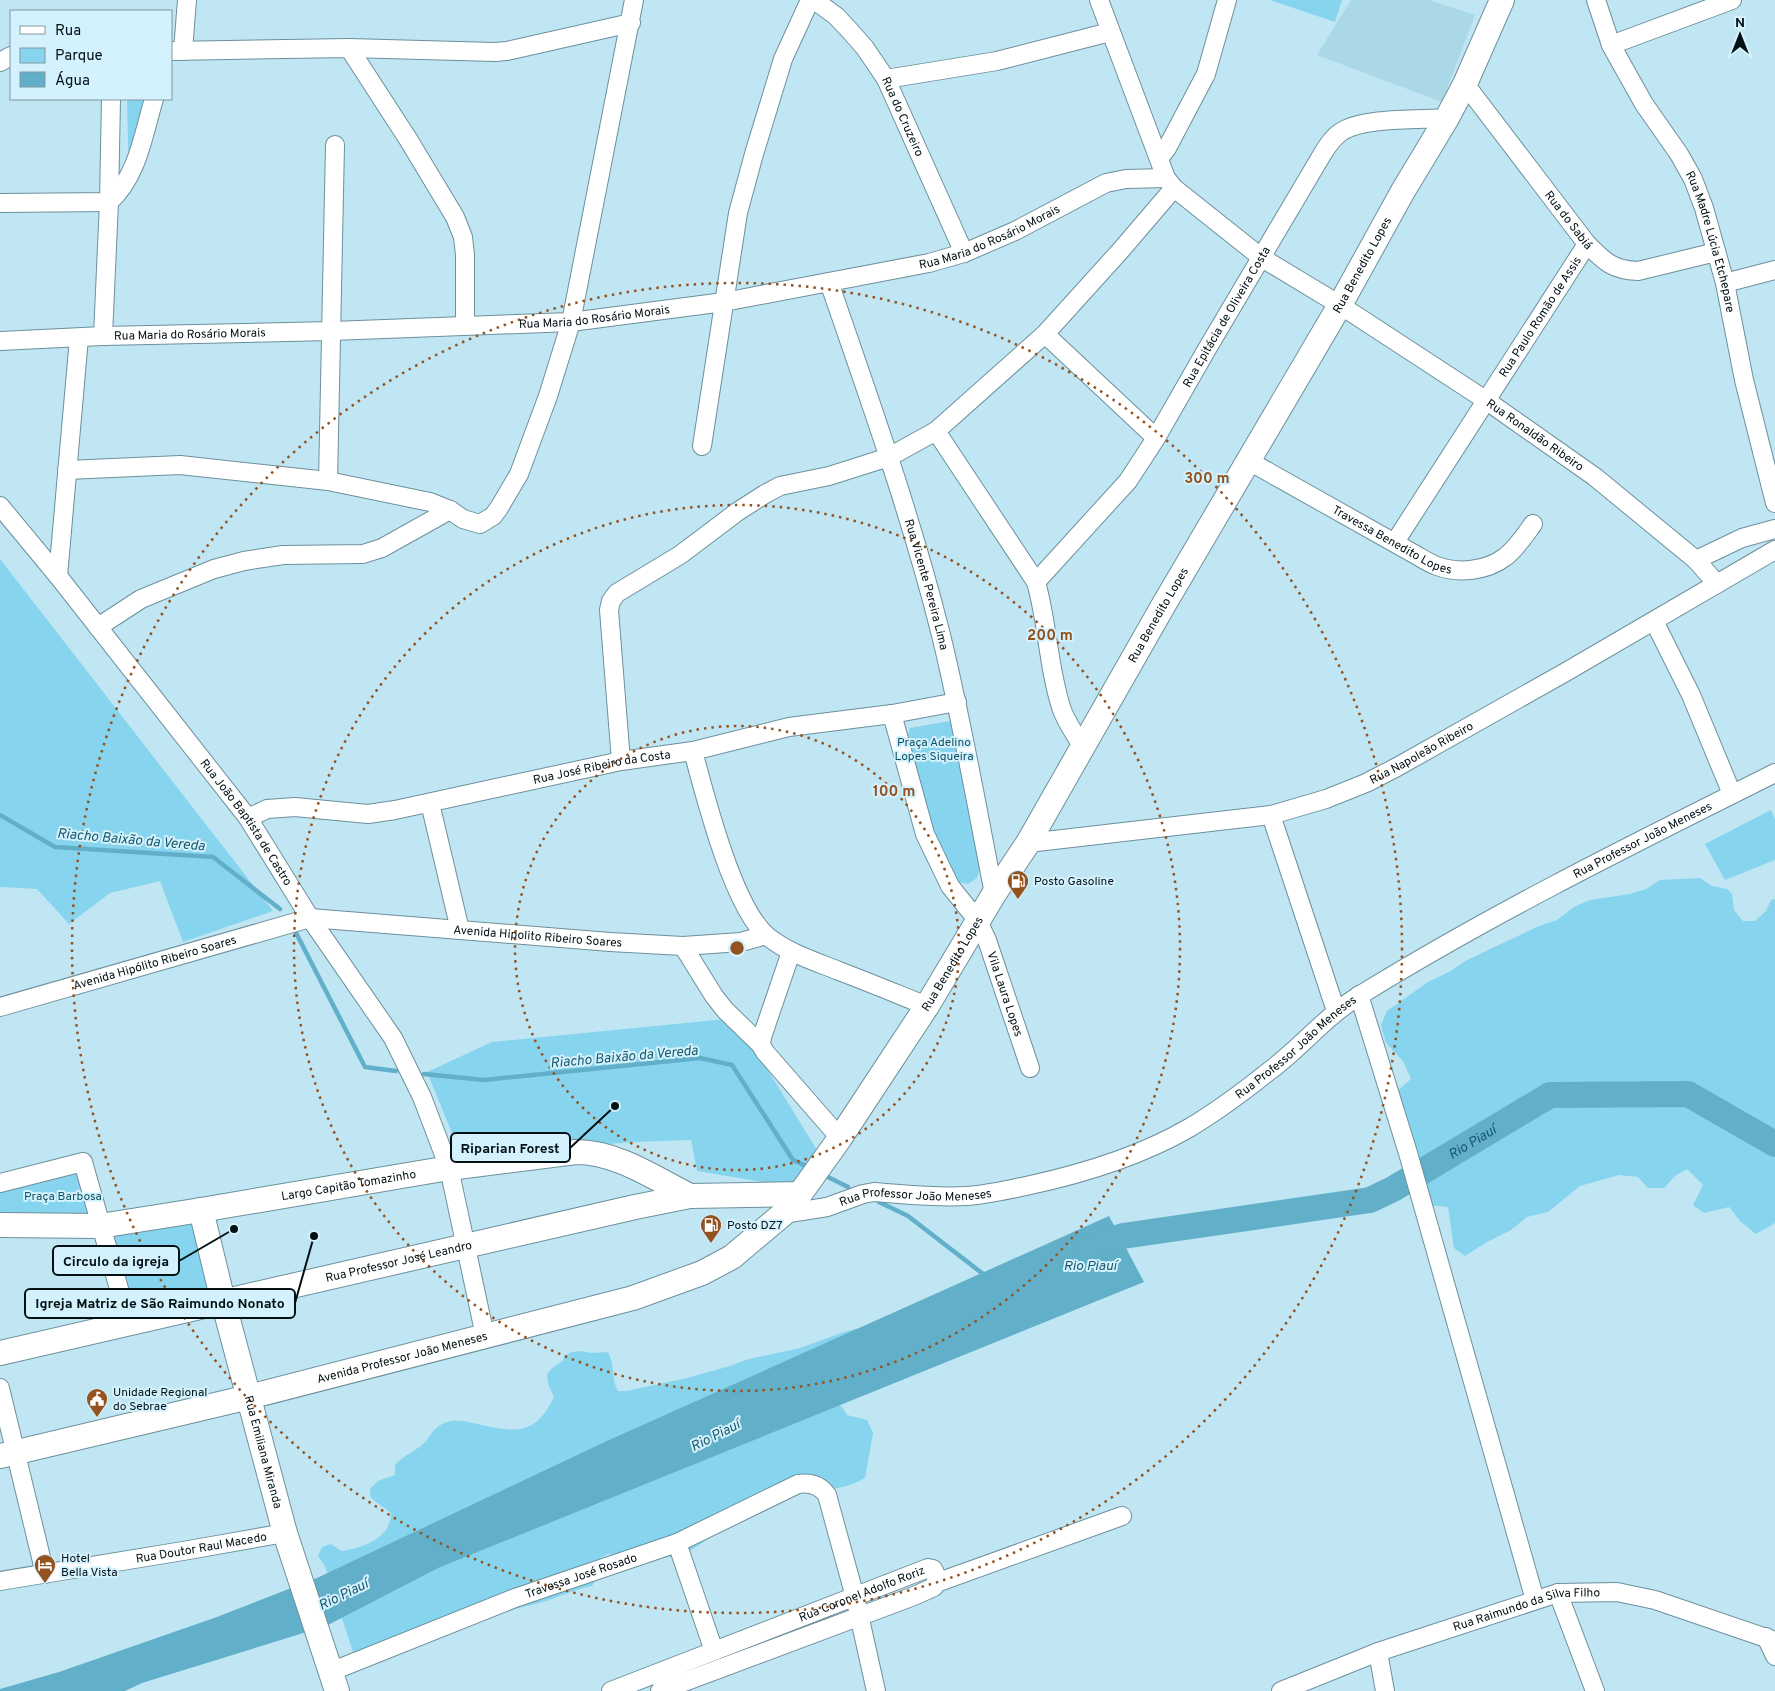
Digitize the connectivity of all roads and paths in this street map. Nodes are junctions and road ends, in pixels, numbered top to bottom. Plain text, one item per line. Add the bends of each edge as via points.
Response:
1 (187, 0) edge
2 (634, 0) edge
3 (812, 0) edge
4 (1099, 0) edge
5 (1228, 0) edge
6 (1502, 0) edge
7 (1596, 0) edge
8 (1732, 0) edge
9 (630, 23) junction
10 (1110, 32) junction
11 (1611, 45) junction
12 (349, 48) junction
13 (177, 51) edge
14 (886, 79) junction
15 (1465, 84) junction
16 (110, 100) edge
17 (154, 100) edge
18 (1447, 118) junction
19 (334, 145) dead end
20 (1159, 159) junction
21 (1170, 183) junction
22 (108, 202) junction
23 (0, 203) edge
24 (1586, 244) junction
25 (1716, 252) junction
26 (964, 253) junction
27 (1262, 258) junction
28 (1775, 270) edge
29 (828, 282) junction
30 (1725, 283) junction
31 (724, 302) junction
32 (1340, 305) junction
33 (571, 322) junction
34 (465, 325) junction
35 (332, 331) junction
36 (1044, 334) junction
37 (103, 336) junction
38 (79, 338) junction
39 (0, 342) edge
40 (1487, 401) junction
41 (936, 431) junction
42 (1156, 438) junction
43 (702, 446) dead end
44 (889, 457) junction
45 (1247, 460) junction
46 (67, 470) junction
47 (328, 481) junction
48 (1775, 503) edge
49 (0, 506) edge
50 (450, 510) junction
51 (1533, 524) dead end
52 (1775, 529) edge
53 (1395, 542) junction
54 (1775, 550) edge
55 (1696, 560) junction
56 (58, 576) junction
57 (1036, 582) junction
58 (1717, 584) junction
59 (1654, 622) junction
60 (98, 627) junction
61 (957, 702) junction
62 (892, 714) junction
63 (1083, 747) junction
64 (693, 751) junction
65 (621, 761) junction
66 (1775, 772) edge
67 (1732, 794) junction
68 (430, 803) junction
69 (1271, 816) junction
70 (248, 818) junction
71 (1028, 843) junction
72 (994, 894) junction
73 (310, 918) junction
74 (978, 921) junction
75 (460, 930) junction
76 (766, 935) junction
77 (683, 946) junction
78 (791, 952) junction
79 (1359, 995) junction
80 (0, 1006) edge
81 (927, 1006) junction
82 (1336, 1011) junction
83 (762, 1045) junction
84 (1030, 1068) dead end
85 (840, 1138) junction
86 (449, 1168) junction
87 (0, 1183) edge
88 (800, 1194) junction
89 (690, 1196) junction
90 (201, 1210) junction
91 (783, 1214) junction
92 (0, 1225) edge
93 (100, 1226) junction
94 (465, 1246) junction
95 (223, 1301) junction
96 (129, 1324) junction
97 (485, 1336) junction
98 (0, 1353) edge
99 (0, 1388) edge
100 (249, 1397) junction
101 (8, 1454) edge
102 (1122, 1516) dead end
103 (285, 1533) junction
104 (677, 1543) junction
105 (45, 1574) junction
106 (0, 1581) edge
107 (936, 1583) junction
108 (1558, 1593) junction
109 (855, 1597) junction
110 (1535, 1600) junction
111 (859, 1616) junction
112 (744, 1639) junction
113 (1771, 1639) edge
114 (714, 1651) junction
115 (1378, 1652) junction
116 (1775, 1656) edge
117 (752, 1657) junction
118 (334, 1681) edge
119 (617, 1690) edge
120 (660, 1691) edge
121 (876, 1691) edge
122 (1281, 1691) edge
123 (1385, 1691) edge
124 (1595, 1691) edge

1 - 13 street
2 - 9 street
3 - 14 street, Rua do Cruzeiro via 836,16 851,32
3 - 31 street via 783,59 754,154 738,213
4 - 10 street
5 - 20 street via 1206,74
6 - 15 main road, Rua Benedito Lopes
7 - 11 street, Rua Madre Lúcia Etchepare
8 - 11 street
9 - 12 street via 507,51
9 - 33 street
10 - 14 street via 997,60
10 - 20 street
11 - 25 street, Rua Madre Lúcia Etchepare via 1644,104 1680,154 1693,179
12 - 13 street
12 - 34 street via 456,217 466,255
14 - 26 street, Rua do Cruzeiro
15 - 18 main road, Rua Benedito Lopes
15 - 24 street, Rua do Sabiá
16 - 22 street
17 - 22 street via 136,162 119,193
18 - 27 street, Rua Epitácia de Oliveira Costa via 1372,123 1341,132 1323,152
18 - 32 main road, Rua Benedito Lopes
19 - 35 street
20 - 21 street
21 - 26 street, Rua Maria do Rosário Morais via 1126,179 1106,183
21 - 27 street, Rua Ronaldão Ribeiro
21 - 36 street via 1121,250
22 - 23 street
22 - 37 street
24 - 25 street, Rua do Sabiá via 1607,263 1625,271 1655,268
24 - 40 street, Rua Paulo Romão de Assis
25 - 30 street, Rua Madre Lúcia Etchepare
26 - 29 street, Rua Maria do Rosário Morais
27 - 32 street, Rua Ronaldão Ribeiro
27 - 42 street, Rua Epitácia de Oliveira Costa
28 - 30 street
29 - 31 street, Rua Maria do Rosário Morais
29 - 44 street, Rua Vicente Pereira Lima
30 - 48 street, Rua Madre Lúcia Etchepare via 1744,380
31 - 33 street, Rua Maria do Rosário Morais
31 - 43 street
32 - 40 street, Rua Ronaldão Ribeiro
32 - 45 main road, Rua Benedito Lopes
33 - 34 street, Rua Maria do Rosário Morais
33 - 50 street via 519,474 505,499 492,516 480,524 463,519
34 - 35 street, Rua Maria do Rosário Morais
35 - 37 street, Rua Maria do Rosário Morais
35 - 47 street
36 - 41 street
36 - 42 street
37 - 38 street, Rua Maria do Rosário Morais
38 - 39 street, Rua Maria do Rosário Morais
38 - 46 street
40 - 53 street, Rua Paulo Romão de Assis
40 - 55 street, Rua Ronaldão Ribeiro via 1595,477
41 - 44 street
41 - 57 street
42 - 57 street, Rua Epitácia de Oliveira Costa via 1128,481
44 - 61 street, Rua Vicente Pereira Lima
44 - 65 street via 829,476 780,486 737,512 680,555 617,593 609,610
45 - 53 street, Travessa Benedito Lopes
45 - 63 main road, Rua Benedito Lopes
46 - 47 street via 180,465
46 - 56 street
47 - 50 street via 430,502
49 - 56 street, Rua João Baptista de Castro
50 - 60 street via 382,548 363,554 283,555 214,569 141,599
51 - 53 street, Travessa Benedito Lopes via 1506,556 1477,569 1451,570 1437,566
52 - 55 street via 1742,538
54 - 58 street, Rua Napoleão Ribeiro
55 - 58 street, Rua Ronaldão Ribeiro
56 - 60 street, Rua João Baptista de Castro
57 - 63 street via 1058,697
58 - 59 street, Rua Napoleão Ribeiro
59 - 67 street via 1691,695
59 - 69 street, Rua Napoleão Ribeiro via 1366,783
60 - 70 street, Rua João Baptista de Castro
61 - 62 street, Rua José Ribeiro da Costa
61 - 72 street, Rua Vicente Pereira Lima
62 - 64 street, Rua José Ribeiro da Costa via 789,727
62 - 74 street via 925,834 950,886
63 - 71 main road, Rua Benedito Lopes
64 - 65 street, Rua José Ribeiro da Costa
64 - 76 street via 706,802 731,871 749,910
65 - 68 street, Rua José Ribeiro da Costa
66 - 67 street, Rua Professor João Meneses
67 - 79 street, Rua Professor João Meneses via 1553,885
68 - 70 street, Rua José Ribeiro da Costa via 368,814 295,807 267,809
68 - 75 street
69 - 71 street, Rua Napoleão Ribeiro
69 - 82 street
70 - 73 street, Rua João Baptista de Castro
71 - 72 main road, Rua Benedito Lopes
72 - 74 main road, Rua Benedito Lopes
73 - 75 street, Avenida Hipolito Ribeiro Soares
73 - 80 street, Avenida Hipólito Ribeiro Soares
73 - 86 street, Rua João Baptista de Castro via 393,1038 422,1097
74 - 81 main road, Rua Benedito Lopes
74 - 84 street, Vila Laura Lopes
75 - 77 street, Avenida Hipolito Ribeiro Soares
76 - 77 street, Avenida Hipolito Ribeiro Soares via 741,942
76 - 78 street
77 - 83 street via 725,1010
78 - 81 street
78 - 83 street
79 - 82 street, Rua Professor João Meneses
79 - 110 street via 1408,1153
81 - 85 main road, Rua Benedito Lopes
82 - 91 street, Rua Professor João Meneses via 1271,1070 1232,1099 1189,1128 1119,1160 987,1194 874,1192 827,1207
83 - 85 street
85 - 88 main road, Rua Benedito Lopes
86 - 89 main road, Largo Capitão Tomazinho via 592,1152 623,1162
86 - 90 main road, Largo Capitão Tomazinho
86 - 94 street, Rua João Baptista de Castro
87 - 93 street via 83,1162
88 - 89 main road, Rua Professor José Leandro
88 - 91 main road, Rua Benedito Lopes
89 - 94 main road, Rua Professor José Leandro
90 - 93 main road, Largo Capitão Tomazinho
90 - 95 main road, Rua Emiliana Miranda
91 - 97 main road, Avenida Professor João Meneses via 732,1257 702,1273 633,1298
92 - 93 main road, Largo Capitão Tomazinho
93 - 96 street
94 - 95 main road, Rua Professor José Leandro
94 - 97 street, Rua João Baptista de Castro
95 - 96 main road, Rua Professor José Leandro
95 - 100 main road, Rua Emiliana Miranda
96 - 98 main road, Rua Professor José Leandro
97 - 100 main road, Avenida Professor João Meneses
99 - 101 street
100 - 101 main road, Avenida Professor João Meneses
100 - 103 main road, Rua Emiliana Miranda
101 - 105 street
102 - 107 street
103 - 105 street, Rua Doutor Raul Macedo
103 - 118 main road, Rua Emiliana Miranda
104 - 109 street, Travessa José Rosado via 798,1484 814,1484 827,1495
104 - 114 street
104 - 118 street, Travessa José Rosado via 515,1598
105 - 106 street, Rua Doutor Raul Macedo
107 - 109 street, Rua Coronel Adolfo Roriz via 931,1567
107 - 111 street, Rua Coronel Adolfo Roriz via 931,1589
108 - 110 street, Rua Raimundo da Silva Filho
108 - 113 street, Rua Raimundo da Silva Filho via 1593,1591 1636,1595
108 - 124 street
109 - 111 street
109 - 112 street, Rua Coronel Adolfo Roriz
110 - 115 street, Rua Raimundo da Silva Filho
111 - 117 street, Rua Coronel Adolfo Roriz
111 - 121 street
112 - 114 street, Rua Coronel Adolfo Roriz
112 - 117 street
113 - 116 street
114 - 119 street, Rua Coronel Adolfo Roriz
115 - 122 street, Rua Raimundo da Silva Filho
115 - 123 street
117 - 120 street, Rua Coronel Adolfo Roriz

